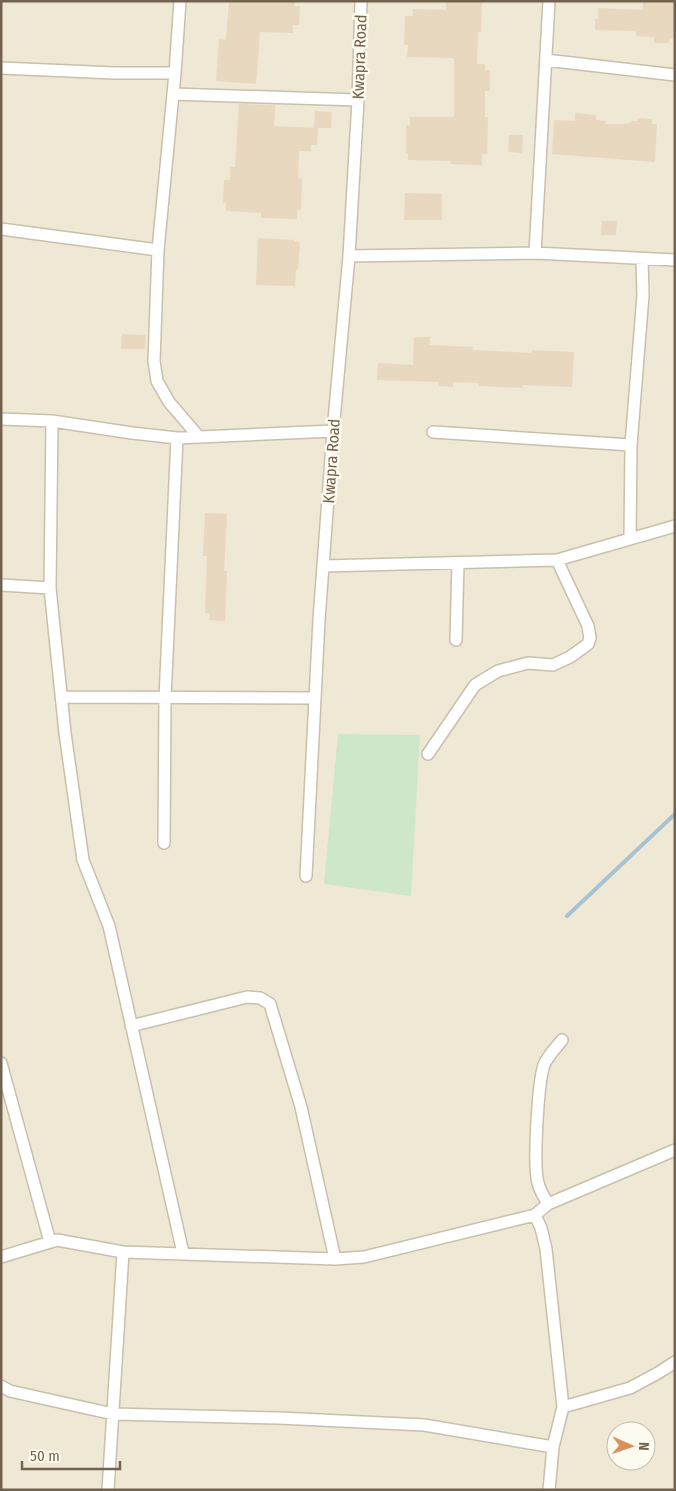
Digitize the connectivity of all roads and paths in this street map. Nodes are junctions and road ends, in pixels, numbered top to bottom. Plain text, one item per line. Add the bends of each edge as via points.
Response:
1 (180, 1) edge
2 (361, 1) edge
3 (549, 1) edge
4 (546, 60) junction
5 (1, 68) edge
6 (175, 73) junction
7 (675, 75) edge
8 (173, 94) junction
9 (358, 100) junction
10 (1, 229) edge
11 (158, 250) junction
12 (535, 253) junction
13 (349, 256) junction
14 (642, 259) junction
15 (675, 260) edge
16 (1, 419) edge
17 (52, 421) junction
18 (333, 431) junction
19 (433, 432) dead end
20 (199, 437) junction
21 (177, 438) junction
22 (631, 444) junction
23 (675, 526) edge
24 (630, 538) junction
25 (557, 560) junction
26 (458, 563) junction
27 (324, 566) junction
28 (1, 585) edge
29 (50, 588) junction
30 (456, 640) dead end
31 (62, 698) junction
32 (165, 698) junction
33 (315, 698) junction
34 (428, 754) dead end
35 (164, 843) dead end
36 (306, 876) dead end
37 (131, 1026) junction
38 (562, 1040) dead end
39 (1, 1063) edge
40 (675, 1150) edge
41 (548, 1204) junction
42 (535, 1215) junction
43 (50, 1242) junction
44 (123, 1252) junction
45 (183, 1252) junction
46 (1, 1257) edge
47 (335, 1259) junction
48 (675, 1362) edge
49 (1, 1386) edge
50 (564, 1407) junction
51 (113, 1414) junction
52 (553, 1447) junction
53 (108, 1490) edge
54 (549, 1490) edge

1 - 6 street
2 - 9 street, Kwapra Road
3 - 4 street
4 - 7 street
4 - 12 street
5 - 6 street
6 - 8 street
8 - 9 street
8 - 11 street
9 - 13 street, Kwapra Road
10 - 11 street
11 - 20 street via 154,361 157,381 169,402
12 - 13 street
12 - 14 street
13 - 18 street, Kwapra Road
14 - 15 street
14 - 22 street via 643,296
16 - 17 street
17 - 21 street
17 - 29 street
18 - 20 street
18 - 27 street, Kwapra Road
19 - 22 street
20 - 21 street
21 - 32 street
22 - 24 street
23 - 24 street
24 - 25 street
25 - 26 street
25 - 34 street via 588,626 588,644 553,666 528,663 498,671 474,685
26 - 27 street
26 - 30 street
27 - 33 street, Kwapra Road
28 - 29 street
29 - 31 street
31 - 32 street
31 - 37 street via 83,860 109,926
32 - 33 street
32 - 35 street
33 - 36 street, Kwapra Road
37 - 45 street
37 - 47 street via 248,997 260,998 270,1004 301,1107
38 - 41 street via 543,1067 538,1109 536,1172
39 - 43 street
40 - 41 street
41 - 42 street
42 - 47 street via 364,1257
42 - 50 street via 546,1249
43 - 44 street via 57,1240
43 - 46 street
44 - 45 street
44 - 51 street
45 - 47 street
48 - 50 street via 630,1388
49 - 51 street via 10,1391
50 - 52 street
51 - 52 street via 424,1425
51 - 53 street
52 - 54 street

